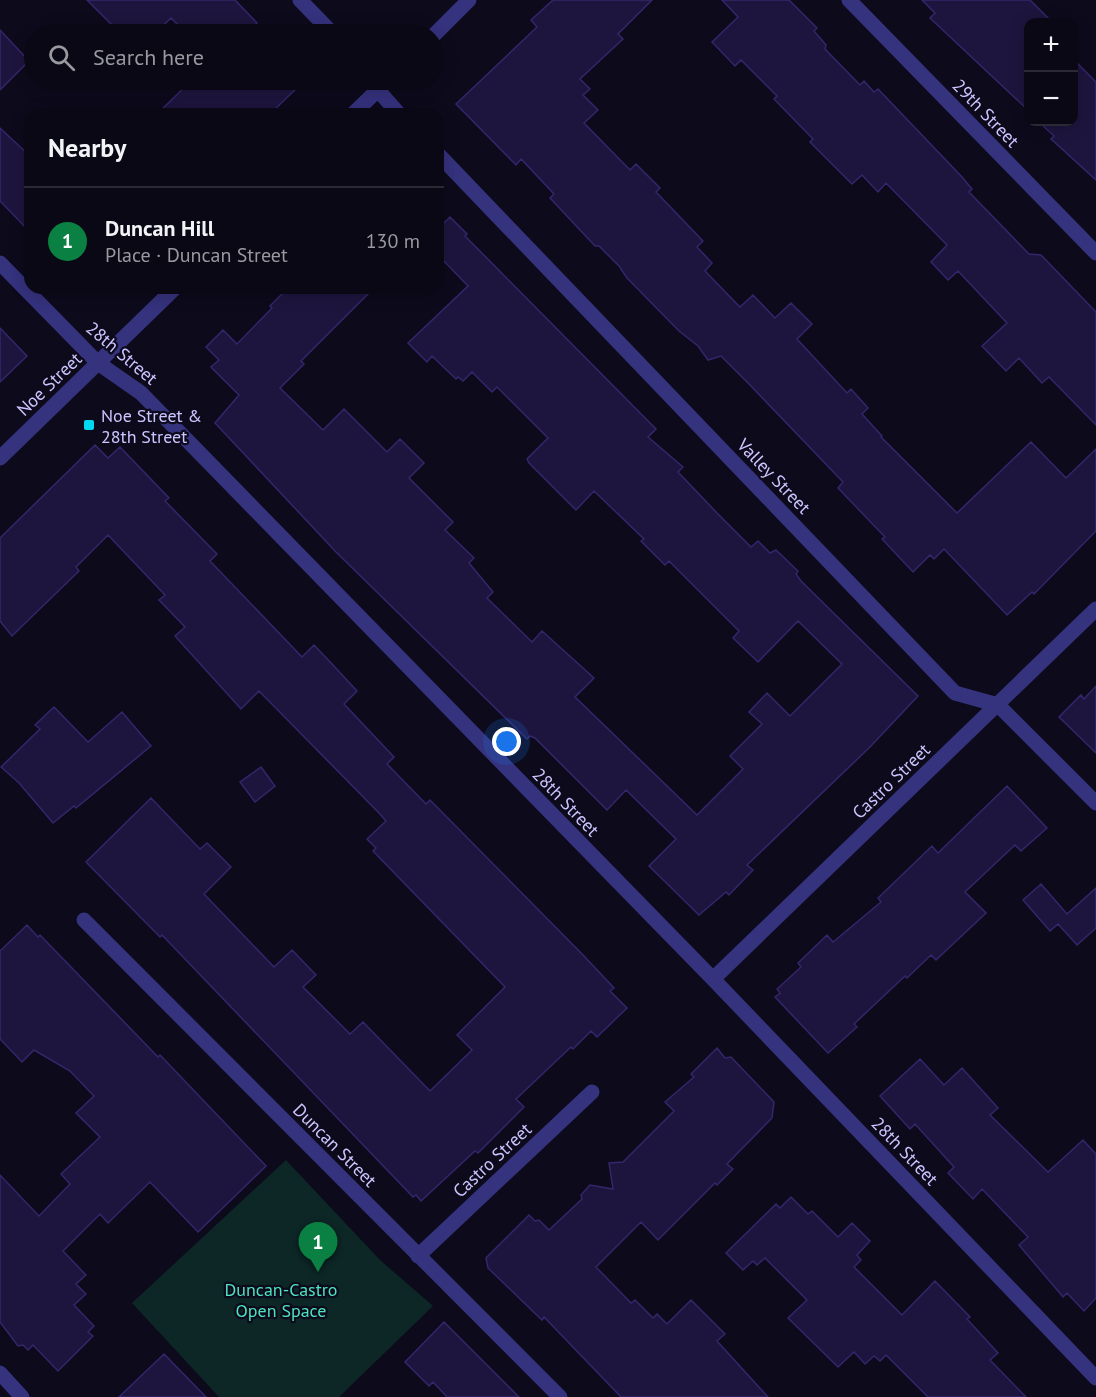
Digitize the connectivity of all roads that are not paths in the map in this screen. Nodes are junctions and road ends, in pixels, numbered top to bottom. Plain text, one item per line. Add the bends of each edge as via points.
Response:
1 (300, 0) edge
2 (469, 0) edge
3 (849, 0) edge
4 (323, 24) edge
5 (444, 25) edge
6 (370, 90) edge
7 (377, 90) edge
8 (357, 108) edge
9 (394, 108) edge
10 (444, 160) edge
11 (1096, 253) edge
12 (0, 262) edge
13 (24, 287) edge
14 (31, 294) edge
15 (170, 294) edge
16 (98, 363) junction
17 (0, 458) edge
18 (1096, 609) edge
19 (998, 705) junction
20 (1096, 803) edge
21 (84, 920) dead end
22 (713, 980) junction
23 (592, 1092) dead end
24 (418, 1256) junction
25 (0, 1373) edge
26 (1096, 1378) edge
27 (21, 1397) edge
28 (560, 1397) edge

1 - 4 street
2 - 5 street
3 - 11 street, 29th Street
6 - 8 street
7 - 9 street
10 - 19 street, Valley Street via 955,693
12 - 13 street, 28th Street
14 - 16 street, 28th Street
15 - 16 street, Noe Street
16 - 17 street, Noe Street
16 - 22 street, 28th Street via 141,393
18 - 19 street, Castro Street
19 - 20 street, Valley Street
19 - 22 street, Castro Street
21 - 24 street, Duncan Street
22 - 26 street, 28th Street
23 - 24 street, Castro Street
24 - 28 street, Duncan Street
25 - 27 street

